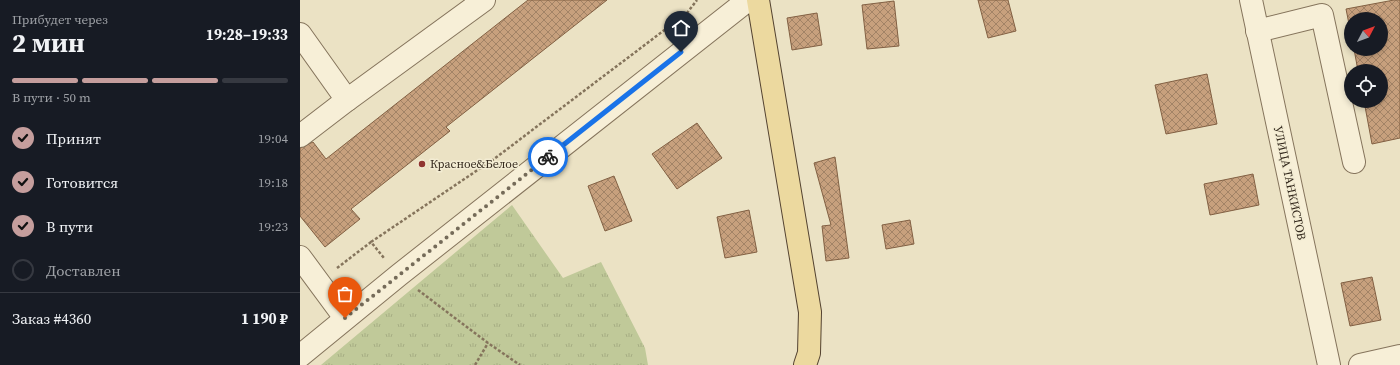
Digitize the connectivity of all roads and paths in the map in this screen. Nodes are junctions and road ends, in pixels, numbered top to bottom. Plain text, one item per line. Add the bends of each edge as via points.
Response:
1 (484, 0) edge
2 (697, 0) edge
3 (748, 0) edge
4 (758, 0) edge
5 (1251, 0) edge
6 (1257, 31) junction
7 (300, 34) edge
8 (347, 100) junction
9 (300, 136) edge
10 (1354, 162) dead end
11 (371, 242) dead end
12 (300, 257) edge
13 (345, 318) junction
14 (300, 356) edge
15 (1400, 356) edge
16 (475, 365) edge
17 (520, 365) edge
18 (805, 365) edge
19 (1330, 365) edge
20 (1360, 365) edge

1 - 8 street
2 - 11 path via 686,13 494,159
3 - 13 street
4 - 18 main road via 810,312 809,353
5 - 6 street, УЛИЦА ТАНКИСТОВ
6 - 10 street via 1322,15
6 - 19 street, УЛИЦА ТАНКИСТОВ
7 - 8 street
8 - 9 street
12 - 13 street
13 - 14 street
15 - 20 street
16 - 17 path via 488,343

